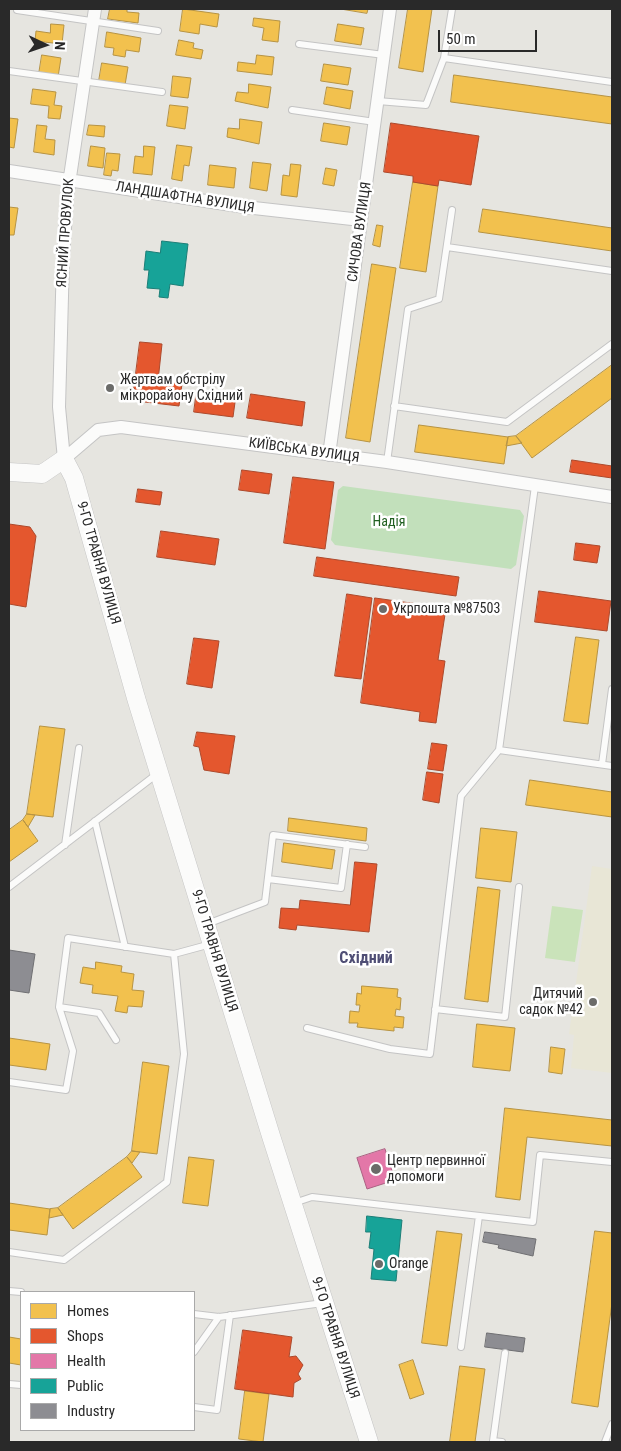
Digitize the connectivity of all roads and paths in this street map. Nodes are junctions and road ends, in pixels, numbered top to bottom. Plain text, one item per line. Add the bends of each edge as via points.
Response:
1 (390, 9) edge
2 (452, 9) edge
3 (17, 10) edge
4 (94, 14) edge
5 (158, 31) dead end
6 (299, 44) dead end
7 (384, 55) junction
8 (444, 58) junction
9 (9, 71) edge
10 (85, 82) junction
11 (612, 82) edge
12 (162, 92) dead end
13 (378, 101) junction
14 (292, 110) dead end
15 (376, 122) junction
16 (9, 171) edge
17 (69, 180) junction
18 (452, 210) dead end
19 (361, 220) junction
20 (446, 247) junction
21 (612, 271) edge
22 (612, 344) edge
23 (394, 406) junction
24 (329, 455) junction
25 (64, 459) junction
26 (387, 462) junction
27 (9, 472) edge
28 (535, 486) junction
29 (612, 497) edge
30 (612, 689) edge
31 (79, 748) dead end
32 (499, 750) junction
33 (602, 764) junction
34 (612, 766) edge
35 (160, 772) junction
36 (96, 821) junction
37 (64, 844) junction
38 (347, 844) junction
39 (365, 847) dead end
40 (268, 879) junction
41 (9, 887) edge
42 (520, 887) dead end
43 (206, 925) junction
44 (212, 943) junction
45 (125, 947) junction
46 (174, 954) junction
47 (59, 1007) junction
48 (436, 1009) junction
49 (307, 1028) dead end
50 (116, 1040) dead end
51 (9, 1082) edge
52 (612, 1162) edge
53 (292, 1204) junction
54 (479, 1216) junction
55 (9, 1252) edge
56 (324, 1303) junction
57 (195, 1314) edge
58 (230, 1316) junction
59 (219, 1317) junction
60 (461, 1347) dead end
61 (195, 1351) edge
62 (505, 1352) dead end
63 (195, 1407) edge
64 (612, 1424) edge
65 (369, 1442) edge
66 (502, 1442) edge
67 (605, 1442) edge

1 - 7 street, СИЧОВА ВУЛИЦЯ
2 - 8 lane
3 - 4 lane
4 - 5 lane
4 - 10 street, ЯСНИЙ ПРОВУЛОК
6 - 7 lane
7 - 13 street, СИЧОВА ВУЛИЦЯ
8 - 11 lane
8 - 13 lane via 426,105
9 - 10 lane
10 - 12 lane
10 - 17 street, ЯСНИЙ ПРОВУЛОК
13 - 15 street, СИЧОВА ВУЛИЦЯ
14 - 15 lane
15 - 19 street, СИЧОВА ВУЛИЦЯ
16 - 17 street, ЛАНДШАФТНА ВУЛИЦЯ
17 - 19 street, ЛАНДШАФТНА ВУЛИЦЯ via 253,208
17 - 25 street, ЯСНИЙ ПРОВУЛОК via 59,397
18 - 20 lane
19 - 24 street, СИЧОВА ВУЛИЦЯ
20 - 21 lane
20 - 23 lane via 440,299 408,309
22 - 23 lane via 507,422
23 - 26 lane
24 - 25 street, КИЇВСЬКА ВУЛИЦЯ via 120,427 98,430
24 - 26 street, КИЇВСЬКА ВУЛИЦЯ
25 - 27 street, КИЇВСЬКА ВУЛИЦЯ via 42,474
25 - 35 street, 9-ГО ТРАВНЯ ВУЛИЦЯ via 74,478
26 - 28 street, КИЇВСЬКА ВУЛИЦЯ
28 - 29 street, КИЇВСЬКА ВУЛИЦЯ
28 - 32 lane
30 - 33 lane
31 - 37 lane
32 - 33 lane
32 - 48 lane via 461,796
33 - 34 lane
35 - 36 lane
35 - 43 street, 9-ГО ТРАВНЯ ВУЛИЦЯ
36 - 37 lane
36 - 45 lane
37 - 41 lane
38 - 39 lane
38 - 40 lane via 341,888
38 - 40 lane via 273,835
40 - 43 lane via 265,902
42 - 48 lane via 504,1017
43 - 44 street, 9-ГО ТРАВНЯ ВУЛИЦЯ
44 - 46 lane
44 - 53 street, 9-ГО ТРАВНЯ ВУЛИЦЯ
45 - 46 lane
45 - 47 lane via 68,938
46 - 55 lane via 184,1054 167,1182 64,1260
47 - 50 lane via 99,1013
47 - 51 lane via 73,1052 66,1090
48 - 49 lane via 430,1054 390,1049
52 - 54 lane via 540,1155 533,1222
53 - 54 lane via 312,1197
53 - 56 street, 9-ГО ТРАВНЯ ВУЛИЦЯ
54 - 60 lane
56 - 58 lane
56 - 65 street, 9-ГО ТРАВНЯ ВУЛИЦЯ
57 - 59 lane
58 - 59 lane
58 - 63 lane via 217,1410
59 - 61 lane
62 - 66 lane via 493,1441
64 - 67 lane

